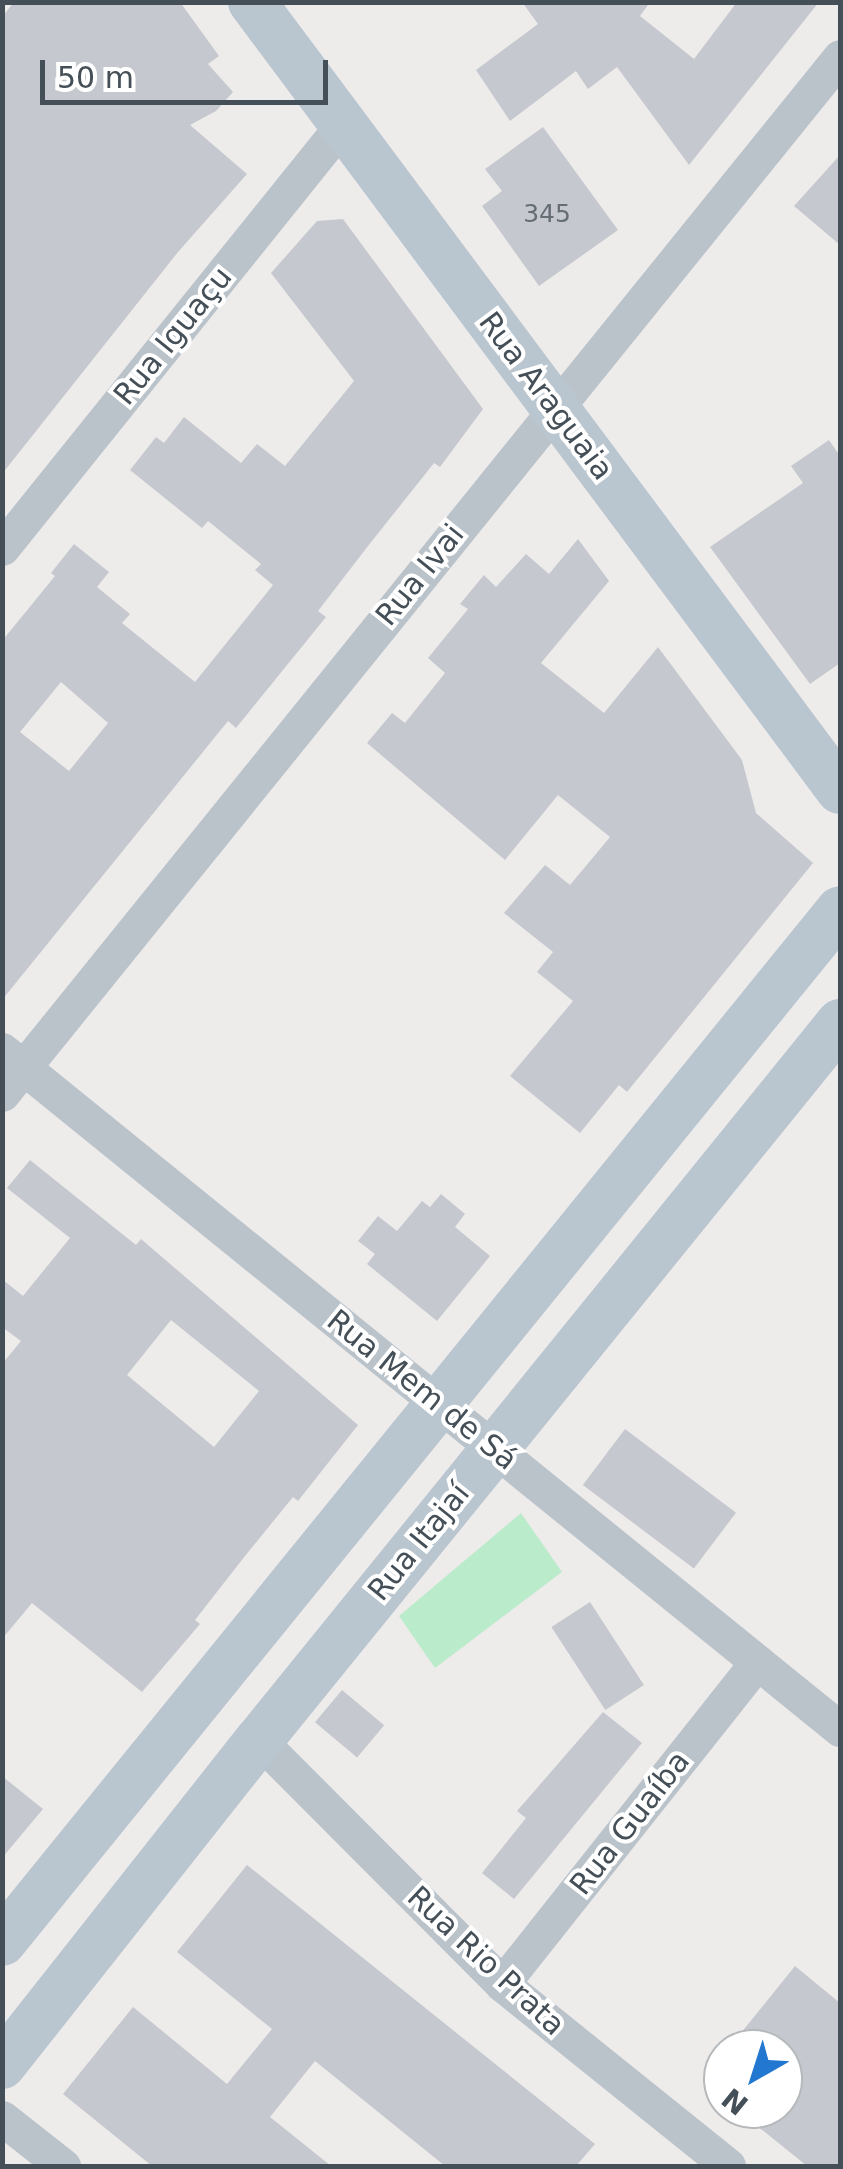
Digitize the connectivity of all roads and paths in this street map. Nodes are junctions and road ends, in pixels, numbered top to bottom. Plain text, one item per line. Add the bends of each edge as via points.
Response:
1 (252, 2) edge
2 (840, 57) edge
3 (342, 124) junction
4 (555, 408) junction
5 (2, 548) edge
6 (840, 790) edge
7 (840, 910) edge
8 (840, 1024) edge
9 (10, 1071) edge
10 (441, 1405) junction
11 (495, 1449) junction
12 (758, 1662) junction
13 (840, 1729) edge
14 (259, 1740) junction
15 (2, 1942) edge
16 (502, 1984) junction
17 (2, 2065) edge
18 (2, 2118) edge
19 (63, 2166) edge
20 (728, 2166) edge

1 - 3 street, Rua Araguaia
2 - 4 street, Rua Ivai
3 - 4 street, Rua Araguaia
3 - 5 street, Rua Iguaçu
4 - 6 street, Rua Araguaia
4 - 9 street, Rua Ivai
7 - 10 street
8 - 11 street, Rua Itajaí
9 - 10 street, Rua Mem de Sá
10 - 11 street, Rua Mem de Sá
10 - 15 street
11 - 12 street, Rua Mem de Sá
11 - 14 street, Rua Itajaí
12 - 13 street, Rua Mem de Sá
12 - 16 street, Rua Guaíba
14 - 16 street, Rua Rio Prata
14 - 17 street, Rua Itajaí
16 - 20 street, Rua Rio Prata
18 - 19 street

